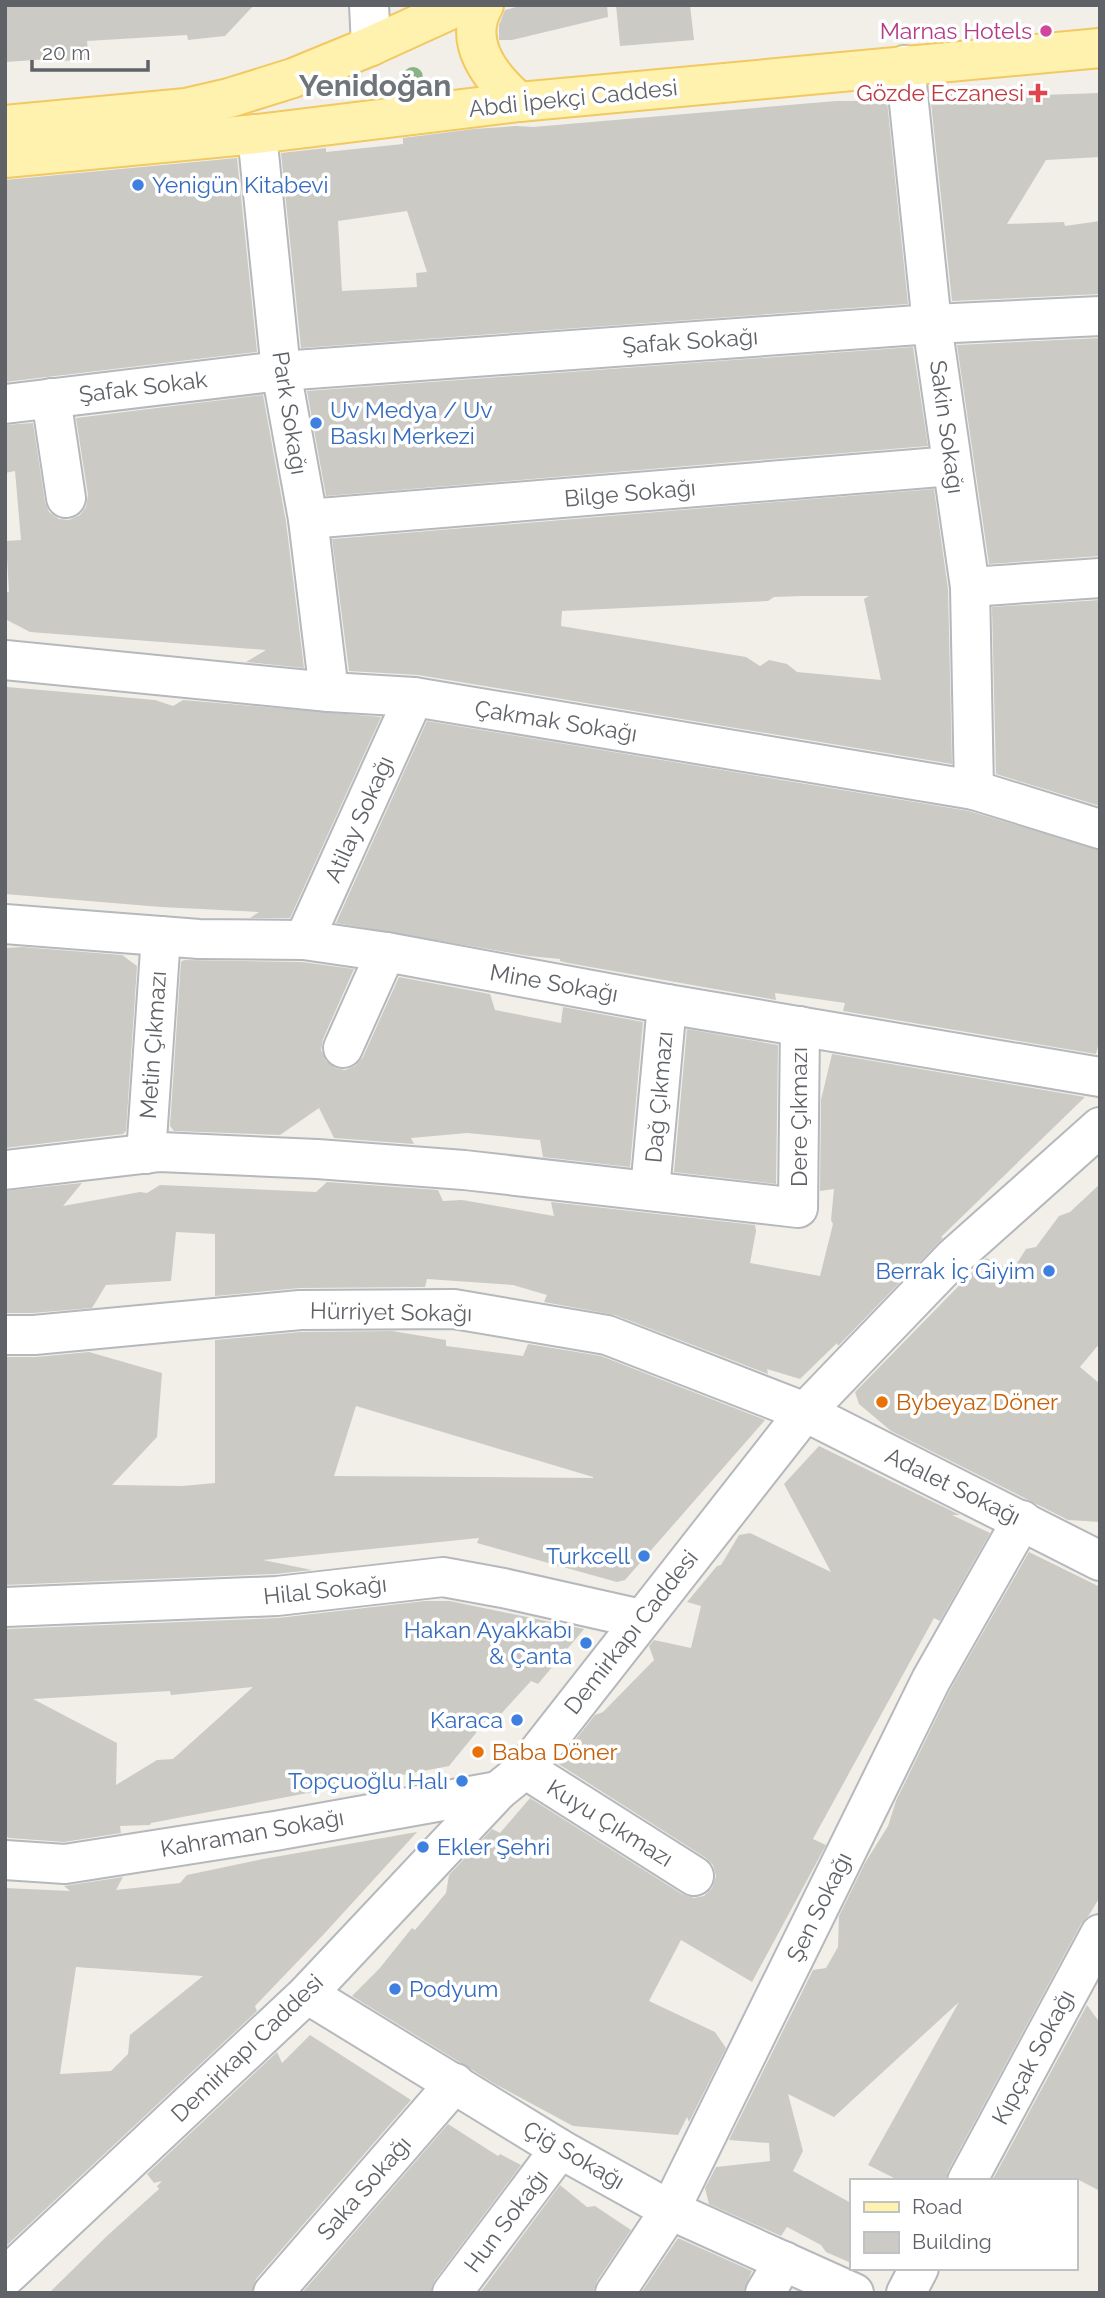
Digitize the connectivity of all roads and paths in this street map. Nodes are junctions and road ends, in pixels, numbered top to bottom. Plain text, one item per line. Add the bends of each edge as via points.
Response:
1 (369, 5) edge
2 (461, 5) edge
3 (484, 5) edge
4 (371, 46) junction
5 (1100, 48) edge
6 (905, 65) junction
7 (519, 102) junction
8 (5, 125) edge
9 (257, 134) junction
10 (5, 158) edge
11 (1100, 316) edge
12 (932, 324) junction
13 (281, 370) junction
14 (51, 398) junction
15 (5, 404) edge
16 (952, 466) junction
17 (66, 498) dead end
18 (307, 519) junction
19 (1100, 578) edge
20 (970, 587) junction
21 (5, 660) edge
22 (329, 692) junction
23 (414, 697) junction
24 (974, 790) junction
25 (1100, 829) edge
26 (5, 924) edge
27 (161, 936) junction
28 (304, 940) junction
29 (386, 952) junction
30 (667, 1004) junction
31 (800, 1026) junction
32 (343, 1048) dead end
33 (1100, 1077) edge
34 (1100, 1127) edge
35 (146, 1154) junction
36 (5, 1170) edge
37 (650, 1190) junction
38 (5, 1335) edge
39 (805, 1412) junction
40 (1022, 1520) junction
41 (1100, 1561) edge
42 (5, 1607) edge
43 (641, 1619) junction
44 (512, 1780) junction
45 (5, 1860) edge
46 (694, 1876) dead end
47 (1100, 1934) edge
48 (307, 1994) junction
49 (455, 2083) junction
50 (559, 2149) junction
51 (968, 2179) edge
52 (670, 2210) junction
53 (918, 2270) edge
54 (5, 2277) edge
55 (774, 2277) edge
56 (272, 2293) edge
57 (452, 2293) edge
58 (615, 2293) edge
59 (854, 2293) edge
60 (906, 2293) edge

1 - 4 street
2 - 4 main road
3 - 7 main road via 476,18 478,48 491,75
4 - 8 main road via 293,78 186,108
5 - 6 main road, Abdi İpekçi Caddesi
6 - 7 main road, Abdi İpekçi Caddesi
6 - 12 street, Sakin Sokağı
7 - 9 main road, Abdi İpekçi Caddesi
9 - 10 main road, Abdi İpekçi Caddesi
9 - 13 street, Park Sokağı
11 - 12 street, Şafak Sokağı
12 - 13 street, Şafak Sokağı
12 - 16 street, Sakin Sokağı
13 - 14 street, Şafak Sokak
13 - 18 street, Park Sokağı
14 - 15 street, Şafak Sokak
14 - 17 street
16 - 18 street, Bilge Sokağı
16 - 20 street, Sakin Sokağı
18 - 22 street, Park Sokağı
19 - 20 street
20 - 24 street, Sakin Sokağı
21 - 22 street, Çakmak Sokağı
22 - 23 street, Çakmak Sokağı
23 - 24 street, Çakmak Sokağı
23 - 28 street, Atilay Sokağı
24 - 25 street, Çakmak Sokağı
26 - 27 street, Mine Sokağı
27 - 28 street, Mine Sokağı
27 - 35 street, Metin Çıkmazı
28 - 29 street, Mine Sokağı
29 - 30 street, Mine Sokağı
29 - 32 street
30 - 31 street, Mine Sokağı
30 - 37 street, Dağ Çıkmazı
31 - 33 street, Mine Sokağı
31 - 37 street, Dere Çıkmazı via 798,1208
34 - 39 street, Demirkapı Caddesi via 953,1258
35 - 36 street
35 - 37 street via 330,1160
38 - 39 street, Hürriyet Sokağı via 300,1310 454,1309 607,1335
39 - 40 street, Adalet Sokağı
39 - 43 street, Demirkapı Caddesi
40 - 41 street, Adalet Sokağı
40 - 52 street, Şen Sokağı via 931,1680
42 - 43 street, Hilal Sokağı via 276,1596 443,1577
43 - 44 street, Demirkapı Caddesi
44 - 45 street, Kahraman Sokağı via 275,1831 65,1864
44 - 46 street, Kuyu Çıkmazı
44 - 48 street, Demirkapı Caddesi
47 - 51 street, Kıpçak Sokağı
48 - 49 street, Çiğ Sokağı
48 - 54 street, Demirkapı Caddesi
49 - 50 street, Çiğ Sokağı
49 - 56 street, Saka Sokağı
50 - 52 street, Çiğ Sokağı
50 - 57 street, Hun Sokağı
52 - 55 street, Çiğ Sokağı
52 - 58 street, Şen Sokağı
53 - 60 street
55 - 59 street, Çiğ Sokağı

